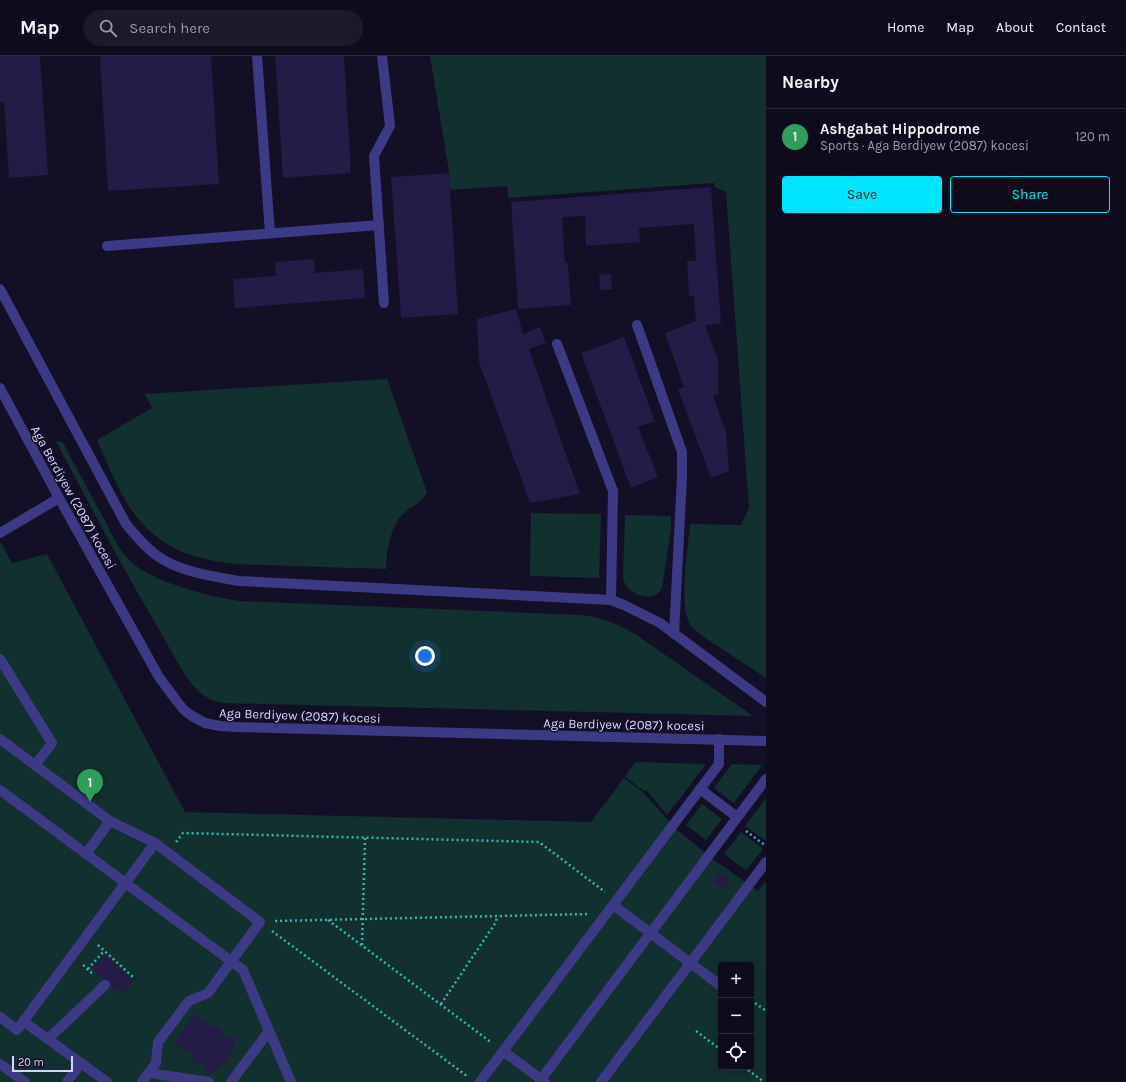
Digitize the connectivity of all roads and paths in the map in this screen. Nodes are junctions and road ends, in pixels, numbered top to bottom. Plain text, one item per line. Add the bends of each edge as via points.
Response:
1 (258, 56) edge
2 (382, 56) edge
3 (379, 225) junction
4 (270, 233) junction
5 (107, 246) dead end
6 (0, 289) edge
7 (384, 303) dead end
8 (637, 325) dead end
9 (557, 344) dead end
10 (0, 388) edge
11 (59, 498) junction
12 (0, 533) edge
13 (611, 600) junction
14 (674, 634) junction
15 (0, 659) edge
16 (766, 702) edge
17 (0, 739) edge
18 (719, 739) junction
19 (766, 741) edge
20 (35, 765) junction
21 (766, 779) edge
22 (0, 790) edge
23 (700, 790) junction
24 (736, 820) junction
25 (110, 821) junction
26 (365, 838) junction
27 (155, 843) junction
28 (766, 846) edge
29 (168, 853) junction
30 (86, 854) junction
31 (766, 862) edge
32 (125, 883) junction
33 (615, 903) junction
34 (497, 916) junction
35 (327, 920) junction
36 (363, 920) junction
37 (601, 920) junction
38 (260, 922) junction
39 (650, 933) junction
40 (87, 935) junction
41 (362, 946) junction
42 (104, 951) junction
43 (231, 961) junction
44 (690, 963) junction
45 (88, 969) dead end
46 (134, 978) dead end
47 (718, 984) edge
48 (105, 985) dead end
49 (754, 1002) edge
50 (441, 1004) junction
51 (766, 1011) edge
52 (0, 1017) edge
53 (23, 1021) junction
54 (269, 1031) junction
55 (696, 1031) dead end
56 (48, 1039) junction
57 (718, 1048) edge
58 (503, 1051) junction
59 (81, 1063) junction
60 (0, 1064) edge
61 (748, 1070) edge
62 (149, 1073) junction
63 (470, 1078) dead end
64 (542, 1081) edge
65 (25, 1082) edge
66 (67, 1082) edge
67 (107, 1082) edge
68 (142, 1082) edge
69 (209, 1082) edge
70 (231, 1082) edge
71 (291, 1082) edge
72 (480, 1082) edge
73 (601, 1082) edge
74 (764, 1082) edge

1 - 4 street
2 - 3 street via 390,126 374,156
3 - 4 street
3 - 7 street
4 - 5 street
6 - 13 street via 126,524 157,556 188,570 239,581
8 - 14 street via 682,452
9 - 13 street via 612,491
10 - 11 street, Aga Berdiyew (2087) kocesi
11 - 12 street
11 - 18 street, Aga Berdiyew (2087) kocesi via 159,677 184,710 205,723 236,727
13 - 14 street via 660,623
14 - 16 street
15 - 20 street via 52,744
17 - 20 street
18 - 19 street, Aga Berdiyew (2087) kocesi
18 - 23 street via 719,764
20 - 25 street
21 - 24 street
22 - 30 street
23 - 24 street
23 - 33 street
24 - 28 path
24 - 39 street
25 - 27 street
25 - 30 street
26 - 29 path via 183,833
26 - 33 path via 539,842
26 - 36 path
27 - 29 street
27 - 32 street
29 - 38 street
30 - 32 street
31 - 44 street
32 - 40 street
32 - 43 street
33 - 37 street
33 - 39 street
34 - 36 path
34 - 37 path via 593,914
34 - 50 path via 496,922
35 - 36 path
35 - 38 path
35 - 41 path
36 - 41 path
37 - 58 street
38 - 43 street
38 - 63 path
39 - 44 street
39 - 64 street
40 - 42 path
40 - 53 street
41 - 50 path
42 - 45 path
42 - 46 path
43 - 54 street via 243,970
43 - 62 street via 208,992 189,1001 158,1042 156,1062
44 - 47 street
44 - 73 street
48 - 56 street
49 - 51 path
50 - 58 path
52 - 53 street via 17,1030
53 - 56 street
54 - 70 street
54 - 71 street
55 - 57 path
56 - 59 street
58 - 64 street
58 - 72 street
59 - 66 street
59 - 67 street
60 - 65 street
61 - 74 path
62 - 68 street
62 - 69 street

